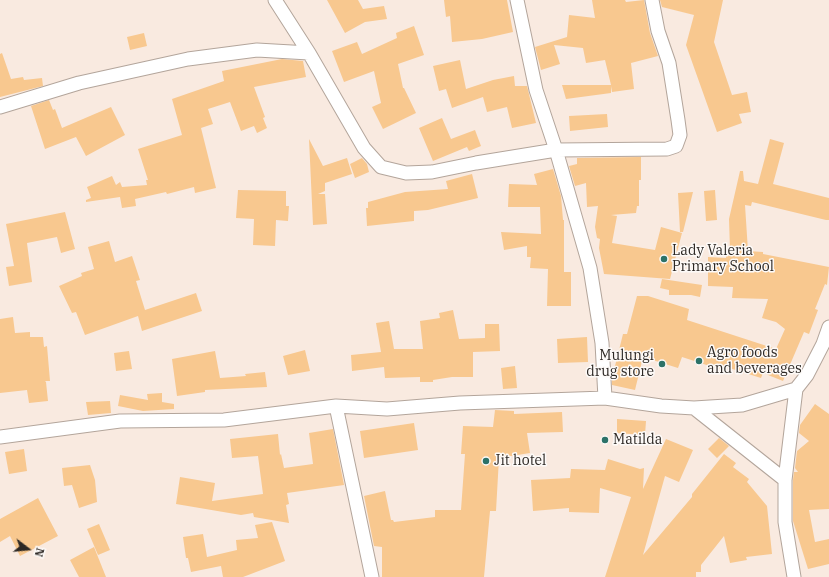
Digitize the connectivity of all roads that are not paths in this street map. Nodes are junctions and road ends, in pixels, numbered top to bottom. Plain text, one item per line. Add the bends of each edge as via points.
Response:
1 (275, 0) edge
2 (516, 0) edge
3 (652, 0) edge
4 (309, 53) junction
5 (0, 107) edge
6 (556, 150) junction
7 (829, 327) edge
8 (796, 389) junction
9 (605, 398) junction
10 (336, 406) junction
11 (694, 408) junction
12 (0, 437) edge
13 (785, 480) junction
14 (372, 577) edge
15 (794, 577) edge

1 - 4 street
2 - 6 street via 536,90
3 - 6 street via 670,70 680,134 676,146 667,149
4 - 5 street via 257,50 188,59 80,83
4 - 6 street via 364,148 381,167 406,173 432,172
6 - 9 street via 590,268 602,343
7 - 8 street via 823,344
8 - 11 street via 742,405
8 - 13 street
9 - 10 street via 460,403 387,409
9 - 11 street
10 - 12 street via 224,420 120,421
10 - 14 street
11 - 13 street
13 - 15 street via 785,522

